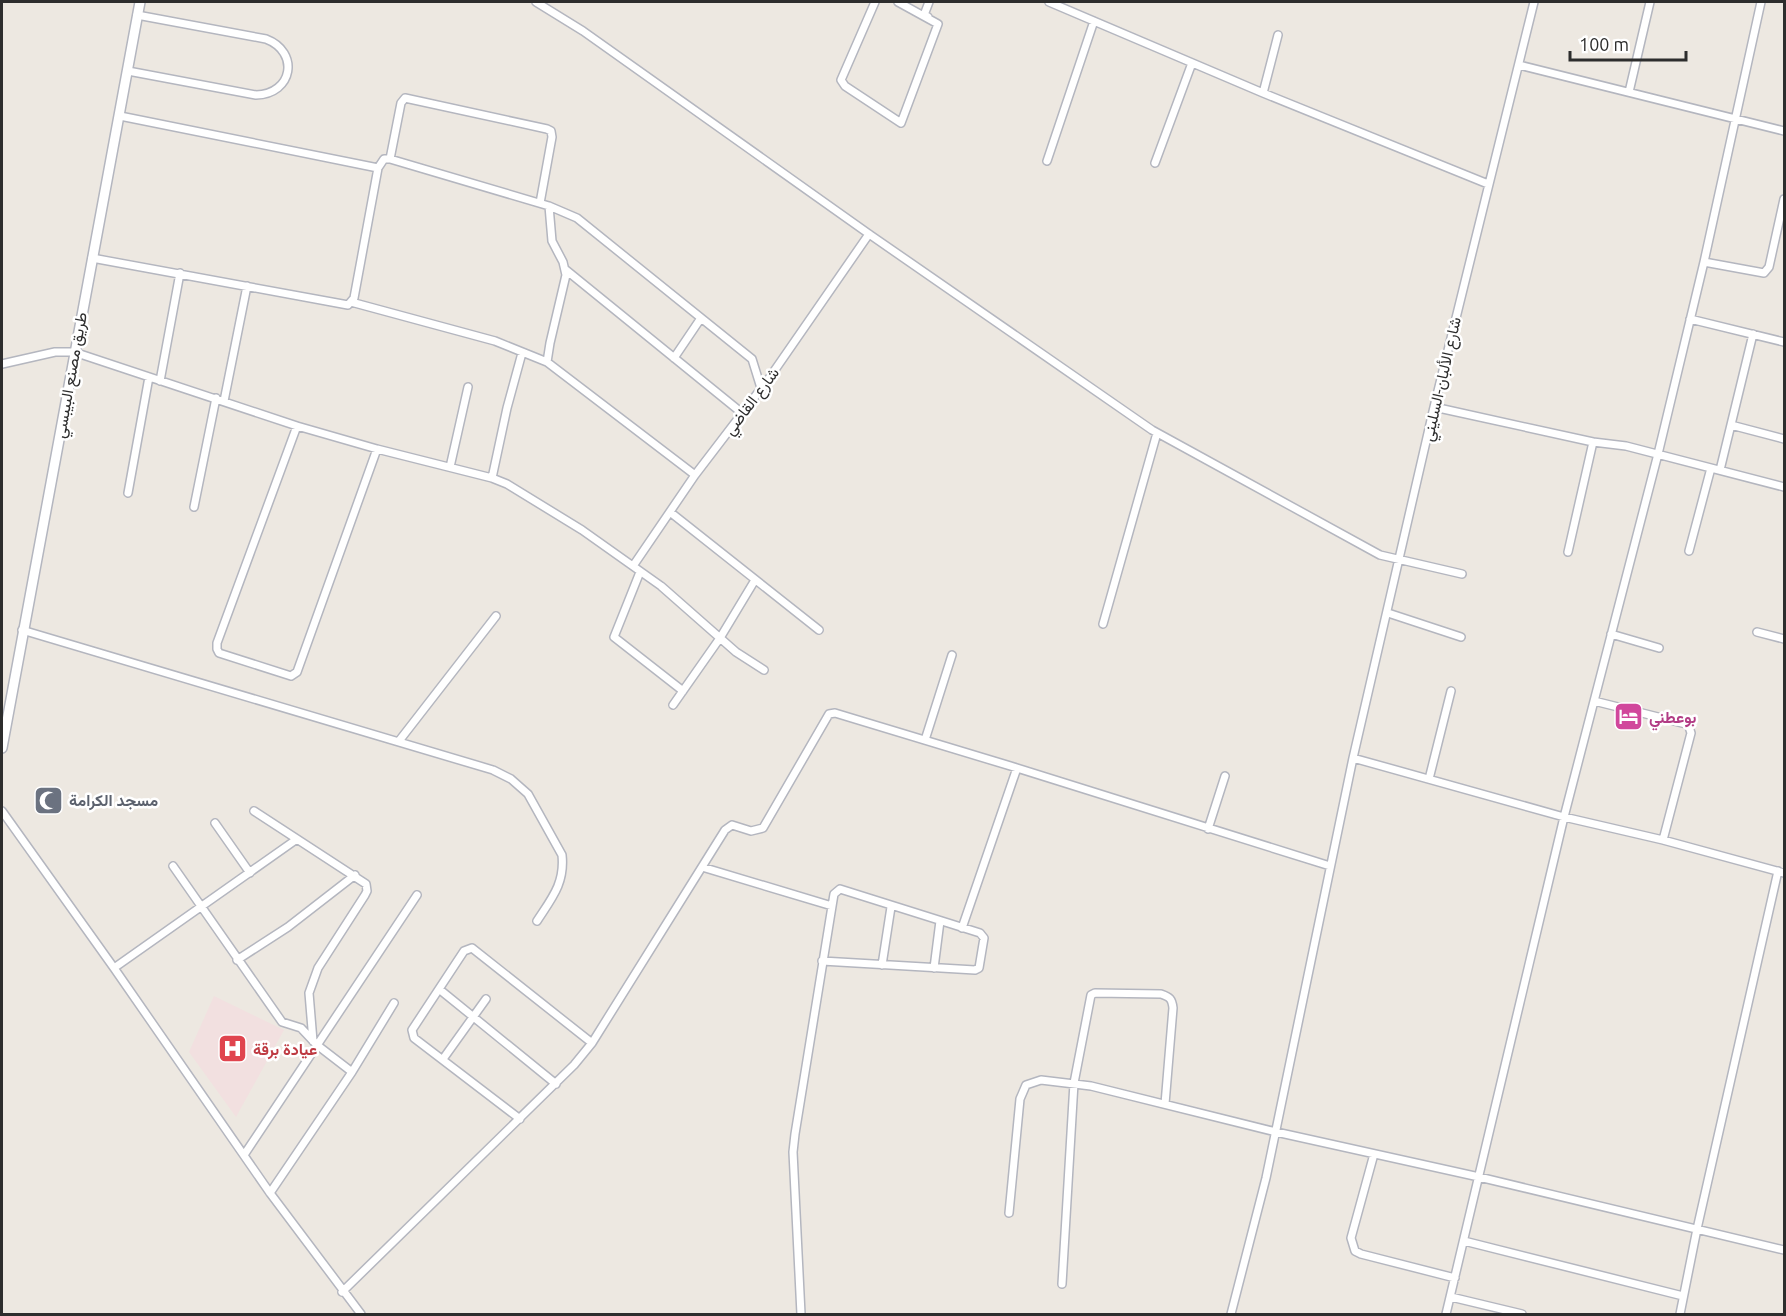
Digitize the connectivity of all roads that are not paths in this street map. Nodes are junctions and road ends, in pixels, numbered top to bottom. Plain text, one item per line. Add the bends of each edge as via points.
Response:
1 (140, 2) edge
2 (536, 2) edge
3 (875, 2) edge
4 (898, 2) edge
5 (930, 2) edge
6 (1048, 2) edge
7 (1534, 2) edge
8 (1650, 2) edge
9 (1761, 2) edge
10 (137, 15) junction
11 (1094, 21) junction
12 (1278, 35) dead end
13 (1192, 63) junction
14 (1519, 65) junction
15 (128, 71) junction
16 (1629, 92) junction
17 (1263, 93) junction
18 (120, 116) junction
19 (1735, 119) junction
20 (901, 123) junction
21 (1785, 131) edge
22 (390, 159) junction
23 (1047, 161) dead end
24 (1155, 164) dead end
25 (378, 168) junction
26 (1488, 184) junction
27 (1785, 199) edge
28 (540, 203) junction
29 (549, 206) junction
30 (869, 234) junction
31 (92, 258) junction
32 (1704, 262) junction
33 (566, 270) junction
34 (180, 273) junction
35 (247, 286) junction
36 (351, 302) junction
37 (701, 318) junction
38 (1690, 320) junction
39 (1753, 334) junction
40 (1785, 342) edge
41 (74, 352) junction
42 (522, 353) junction
43 (674, 358) junction
44 (547, 362) junction
45 (2, 364) edge
46 (148, 377) junction
47 (160, 381) junction
48 (468, 387) dead end
49 (761, 388) junction
50 (216, 399) junction
51 (224, 401) junction
52 (1434, 407) junction
53 (742, 413) junction
54 (1731, 425) junction
55 (297, 426) junction
56 (1157, 433) junction
57 (1785, 439) edge
58 (1593, 442) junction
59 (377, 449) junction
60 (1659, 454) junction
61 (450, 467) junction
62 (1711, 468) junction
63 (1720, 470) junction
64 (695, 475) junction
65 (492, 478) junction
66 (1785, 487) edge
67 (129, 493) dead end
68 (194, 507) dead end
69 (670, 512) junction
70 (1689, 551) dead end
71 (1568, 552) dead end
72 (1401, 559) junction
73 (633, 566) junction
74 (640, 572) junction
75 (1462, 574) dead end
76 (755, 580) junction
77 (1388, 613) junction
78 (496, 616) dead end
79 (1103, 624) dead end
80 (22, 630) junction
81 (819, 630) dead end
82 (1758, 632) dead end
83 (1611, 634) junction
84 (1461, 637) dead end
85 (720, 638) junction
86 (1785, 639) edge
87 (1659, 648) dead end
88 (952, 655) dead end
89 (764, 670) dead end
90 (683, 691) junction
91 (1451, 691) dead end
92 (1594, 701) junction
93 (674, 705) dead end
94 (925, 740) junction
95 (399, 741) junction
96 (2, 748) edge
97 (1353, 758) junction
98 (1017, 768) junction
99 (1225, 776) dead end
100 (1429, 779) junction
101 (2, 811) edge
102 (254, 811) dead end
103 (1564, 817) junction
104 (215, 824) dead end
105 (1208, 829) junction
106 (297, 839) junction
107 (1664, 840) junction
108 (173, 866) dead end
109 (1329, 866) junction
110 (702, 867) junction
111 (1781, 872) edge
112 (250, 873) junction
113 (355, 875) junction
114 (417, 895) dead end
115 (832, 906) junction
116 (891, 906) junction
117 (201, 908) junction
118 (537, 921) dead end
119 (940, 921) junction
120 (962, 927) junction
121 (237, 960) junction
122 (822, 961) junction
123 (882, 965) junction
124 (114, 968) junction
125 (934, 968) junction
126 (439, 989) junction
127 (486, 999) dead end
128 (394, 1003) dead end
129 (474, 1016) junction
130 (592, 1042) junction
131 (315, 1043) junction
132 (443, 1059) junction
133 (352, 1072) junction
134 (1074, 1083) junction
135 (556, 1084) junction
136 (1165, 1104) junction
137 (520, 1119) junction
138 (1276, 1132) junction
139 (1374, 1154) junction
140 (244, 1155) junction
141 (1479, 1177) junction
142 (270, 1192) junction
143 (1009, 1213) dead end
144 (1697, 1229) junction
145 (1464, 1241) junction
146 (1785, 1250) edge
147 (1455, 1278) junction
148 (1062, 1284) dead end
149 (342, 1292) junction
150 (1683, 1296) junction
151 (1450, 1297) junction
152 (361, 1314) edge
153 (801, 1314) edge
154 (1231, 1314) edge
155 (1446, 1314) edge
156 (1522, 1314) edge
157 (1680, 1314) edge

1 - 10 main road, طريق مصنع البيبسي
2 - 30 street via 583,31
3 - 20 street via 842,80 845,86
4 - 20 street via 938,24
5 - 20 street via 924,15 937,22 939,31 908,117
6 - 11 street
7 - 14 street, شارع الألبان-السليني
8 - 16 street
9 - 19 street
10 - 15 main road, طريق مصنع البيبسي
10 - 15 street via 275,42 284,50 287,72 277,91 256,95
11 - 13 street
11 - 23 street
12 - 17 street
13 - 17 street
13 - 24 street
14 - 16 street
14 - 26 street, شارع الألبان-السليني
15 - 18 main road, طريق مصنع البيبسي
16 - 19 street
17 - 26 street
18 - 25 street
18 - 31 main road, طريق مصنع البيبسي
19 - 21 street
19 - 32 street
22 - 25 street via 384,159
22 - 28 street
22 - 28 street via 405,98 547,129 552,137
25 - 36 street
26 - 52 street, شارع الألبان-السليني
27 - 32 street via 1767,271
28 - 29 street
29 - 33 street via 552,241
29 - 37 street via 577,218
30 - 49 street, شارع القاضي
30 - 56 street
31 - 34 street
31 - 41 main road, طريق مصنع البيبسي
32 - 38 street
33 - 43 street
33 - 44 street
34 - 35 street
34 - 47 street
35 - 36 street via 342,304
35 - 51 street
36 - 42 street via 495,341
37 - 43 street
37 - 49 street via 752,359
38 - 39 street
38 - 60 street
39 - 40 street
39 - 54 street
41 - 45 street via 55,352
41 - 46 street
41 - 80 main road, طريق مصنع البيبسي
42 - 44 street
42 - 65 street
43 - 53 street
44 - 64 street
46 - 47 street
46 - 67 street
47 - 50 street
48 - 61 street
49 - 53 street, شارع القاضي
50 - 51 street
50 - 68 street
51 - 55 street
52 - 58 street
52 - 72 street, شارع الألبان-السليني
53 - 64 street, شارع القاضي
54 - 57 street
54 - 63 street
55 - 59 street
55 - 59 street via 217,644 219,653 291,676 297,672
56 - 72 street via 1380,555
56 - 79 street
58 - 60 street
58 - 71 street
59 - 61 street
60 - 62 street
60 - 83 street
61 - 65 street
62 - 63 street
62 - 70 street
63 - 66 street
64 - 69 street, شارع القاضي
65 - 73 street via 534,500
69 - 73 street, شارع القاضي
69 - 76 street
72 - 75 street
72 - 77 street, شارع الألبان-السليني
73 - 74 street
74 - 85 street
74 - 90 street via 614,637
76 - 81 street
76 - 85 street
77 - 84 street
77 - 97 street, شارع الألبان-السليني
78 - 95 street
80 - 95 street
80 - 96 main road, طريق مصنع البيبسي
82 - 86 street
83 - 87 street
83 - 92 street
85 - 89 street
85 - 90 street
88 - 94 street
90 - 93 street
91 - 100 street
92 - 103 street
92 - 107 street via 1689,727 1691,733
94 - 98 street
94 - 110 street via 829,714 763,828 752,831 728,826
95 - 118 street via 493,770 528,794 555,839 563,864 559,886
97 - 100 street
97 - 109 street, شارع الألبان-السليني
98 - 105 street
98 - 120 street
99 - 105 street
100 - 103 street
101 - 124 street
102 - 106 street
103 - 107 street
103 - 141 street
104 - 112 street
105 - 109 street
106 - 112 street
106 - 113 street
107 - 111 street
108 - 117 street
109 - 138 street, شارع الألبان-السليني
110 - 115 street
110 - 130 street
111 - 144 street
112 - 117 street
113 - 121 street via 288,927
113 - 131 street via 363,880 367,891 318,968 309,993
114 - 131 street
115 - 116 street via 834,894 840,889
115 - 122 street
116 - 119 street
116 - 123 street
117 - 121 street
117 - 124 street
119 - 120 street
119 - 125 street
120 - 125 street via 984,938 979,968
121 - 131 street via 282,1022 297,1026
122 - 123 street
122 - 153 street via 793,1152
123 - 125 street
124 - 140 street
126 - 129 street
126 - 130 street via 464,951 472,948
126 - 132 street via 411,1032
127 - 129 street
128 - 133 street
129 - 132 street
129 - 135 street
130 - 135 street
131 - 133 street
131 - 140 street
132 - 137 street
133 - 142 street
134 - 136 street
134 - 136 street via 1091,995 1161,994 1168,996 1173,1008
134 - 143 street via 1041,1080 1026,1085 1022,1092
134 - 148 street
135 - 137 street
136 - 138 street
137 - 149 street
138 - 139 street
138 - 154 street, شارع الألبان-السليني
139 - 141 street
139 - 147 street via 1351,1238 1355,1251
140 - 142 street
141 - 144 street
141 - 145 street
142 - 149 street
144 - 146 street
144 - 150 street
145 - 147 street
145 - 150 street
147 - 151 street
149 - 152 street
150 - 157 street
151 - 155 street
151 - 156 street

